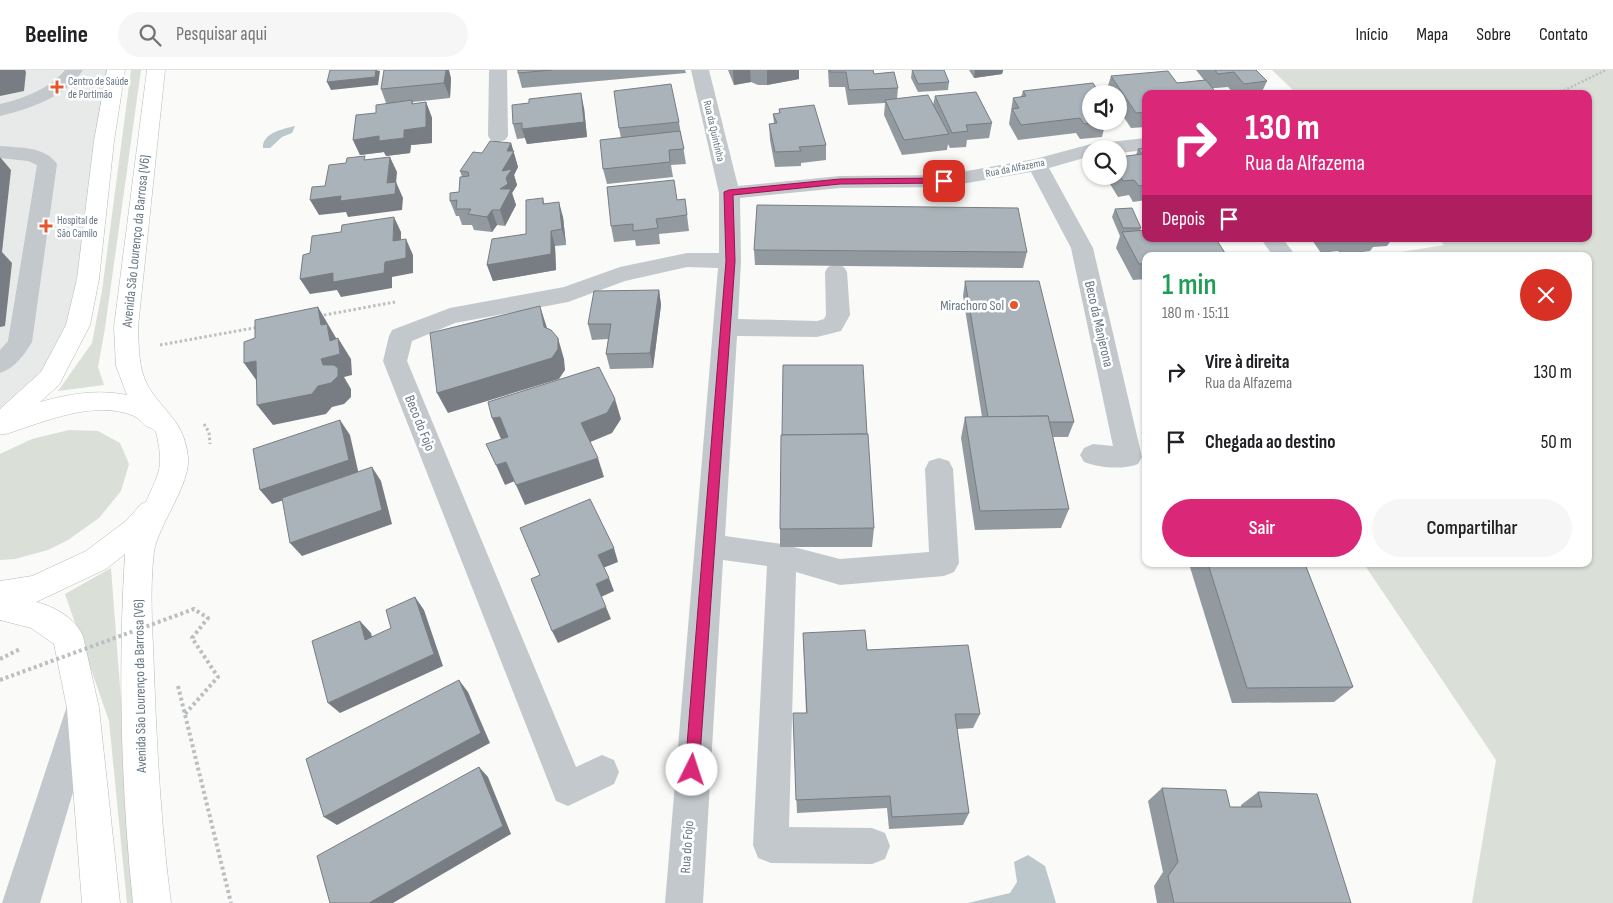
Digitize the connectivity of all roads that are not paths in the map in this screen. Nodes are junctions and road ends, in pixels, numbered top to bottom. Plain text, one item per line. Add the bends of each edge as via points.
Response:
1 (74, 70) edge
2 (116, 70) edge
3 (156, 70) edge
4 (498, 70) edge
5 (700, 70) edge
6 (0, 110) edge
7 (498, 136) dead end
8 (1142, 144) edge
9 (1127, 146) edge
10 (0, 152) edge
11 (1082, 152) edge
12 (1037, 165) junction
13 (729, 192) junction
14 (1274, 242) edge
15 (1282, 252) edge
16 (730, 261) junction
17 (836, 272) dead end
18 (725, 327) junction
19 (0, 364) edge
20 (0, 426) edge
21 (168, 429) junction
22 (1093, 455) dead end
23 (939, 469) dead end
24 (172, 474) junction
25 (709, 546) junction
26 (782, 556) junction
27 (0, 594) edge
28 (0, 607) edge
29 (82, 708) junction
30 (602, 772) dead end
31 (872, 846) dead end
32 (146, 852) junction
33 (21, 903) edge
34 (101, 903) edge
35 (152, 903) edge
36 (162, 903) edge
37 (684, 903) edge

1 - 6 street via 57,86 18,106
2 - 20 main road via 104,141 88,280 78,325 50,378
3 - 21 main road, Avenida São Lourenço da Barrosa (V6) via 126,327 128,366 137,390
4 - 7 street
5 - 13 street, Rua da Quintinha
8 - 9 street
10 - 19 street via 37,156 47,164 20,342
11 - 12 street, Rua da Alfazema
12 - 13 street, Rua da Alfazema via 944,181 840,182
12 - 22 street, Beco da Manjerona via 1082,248 1129,457
13 - 16 street, Rua do Fojo
14 - 15 street
16 - 18 street, Rua do Fojo
16 - 30 street, Beco do Fojo via 687,260 620,275 568,294 450,316 401,336 395,361 568,789
17 - 18 street via 838,314 833,325 817,329
18 - 25 street, Rua do Fojo
20 - 21 main road via 67,404 109,401 143,408
21 - 24 main road, Avenida São Lourenço da Barrosa (V6) via 175,458
23 - 26 street via 944,563 840,572
24 - 27 main road, Avenida São Lourenço da Barrosa (V6) via 153,508 137,528 96,560 35,589
24 - 32 main road, Avenida São Lourenço da Barrosa (V6) via 140,552 137,610
25 - 26 street
25 - 37 street, Rua do Fojo
26 - 31 street via 771,845
28 - 29 main road via 39,616 68,636
29 - 33 street
29 - 34 main road
32 - 35 main road, Avenida São Lourenço da Barrosa (V6)
32 - 36 main road

